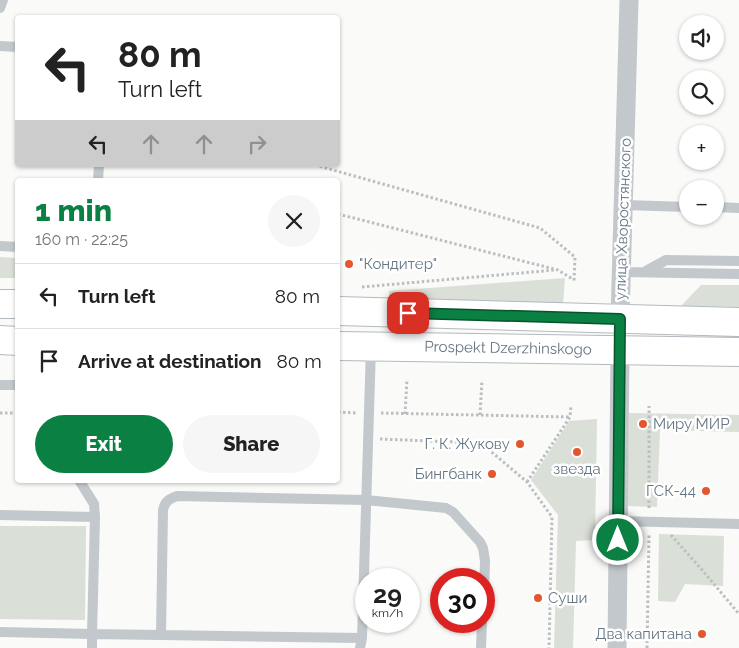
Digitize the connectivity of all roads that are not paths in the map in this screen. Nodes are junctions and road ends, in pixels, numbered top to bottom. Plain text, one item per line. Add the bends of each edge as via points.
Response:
1 (3, 0) edge
2 (629, 0) edge
3 (0, 8) edge
4 (0, 46) edge
5 (15, 47) edge
6 (624, 204) junction
7 (679, 206) edge
8 (724, 207) edge
9 (739, 208) edge
10 (0, 246) edge
11 (15, 247) edge
12 (739, 261) edge
13 (622, 272) junction
14 (644, 272) junction
15 (739, 274) edge
16 (0, 304) edge
17 (15, 304) edge
18 (340, 311) edge
19 (371, 312) junction
20 (620, 319) junction
21 (739, 322) edge
22 (0, 340) edge
23 (15, 340) edge
24 (340, 346) edge
25 (371, 346) junction
26 (620, 350) junction
27 (739, 352) edge
28 (0, 385) edge
29 (15, 385) edge
30 (81, 483) edge
31 (366, 500) junction
32 (0, 515) edge
33 (95, 516) junction
34 (618, 522) junction
35 (739, 524) edge
36 (486, 568) edge
37 (0, 632) edge
38 (482, 633) edge
39 (92, 634) junction
40 (161, 635) junction
41 (361, 643) edge
42 (92, 648) edge
43 (481, 648) edge
44 (617, 648) edge

1 - 3 lane
2 - 6 street, улица Хворостянского
4 - 5 lane
6 - 7 lane
6 - 13 street, улица Хворостянского
8 - 9 lane
10 - 11 lane
12 - 14 lane via 666,260
13 - 14 lane
13 - 20 street, улица Хворостянского
14 - 15 lane
16 - 17 street
18 - 19 street, Prospekt Dzerzhinskogo
19 - 20 street, Prospekt Dzerzhinskogo
19 - 25 street
20 - 21 street, Prospekt Dzerzhinskogo
20 - 26 street, улица Хворостянского
22 - 23 street
24 - 25 street, Prospekt Dzerzhinskogo
25 - 26 street, Prospekt Dzerzhinskogo
25 - 31 lane via 374,413
26 - 27 street, Prospekt Dzerzhinskogo
26 - 34 street, улица Хворостянского
28 - 29 lane
30 - 33 lane via 94,504
31 - 36 lane via 446,508 480,542
31 - 40 lane via 170,498 163,510
31 - 41 lane
32 - 33 lane
33 - 39 lane
34 - 35 lane
34 - 44 street, улица Хворостянского
37 - 39 lane
38 - 43 lane
39 - 40 lane
39 - 42 lane
40 - 41 lane

